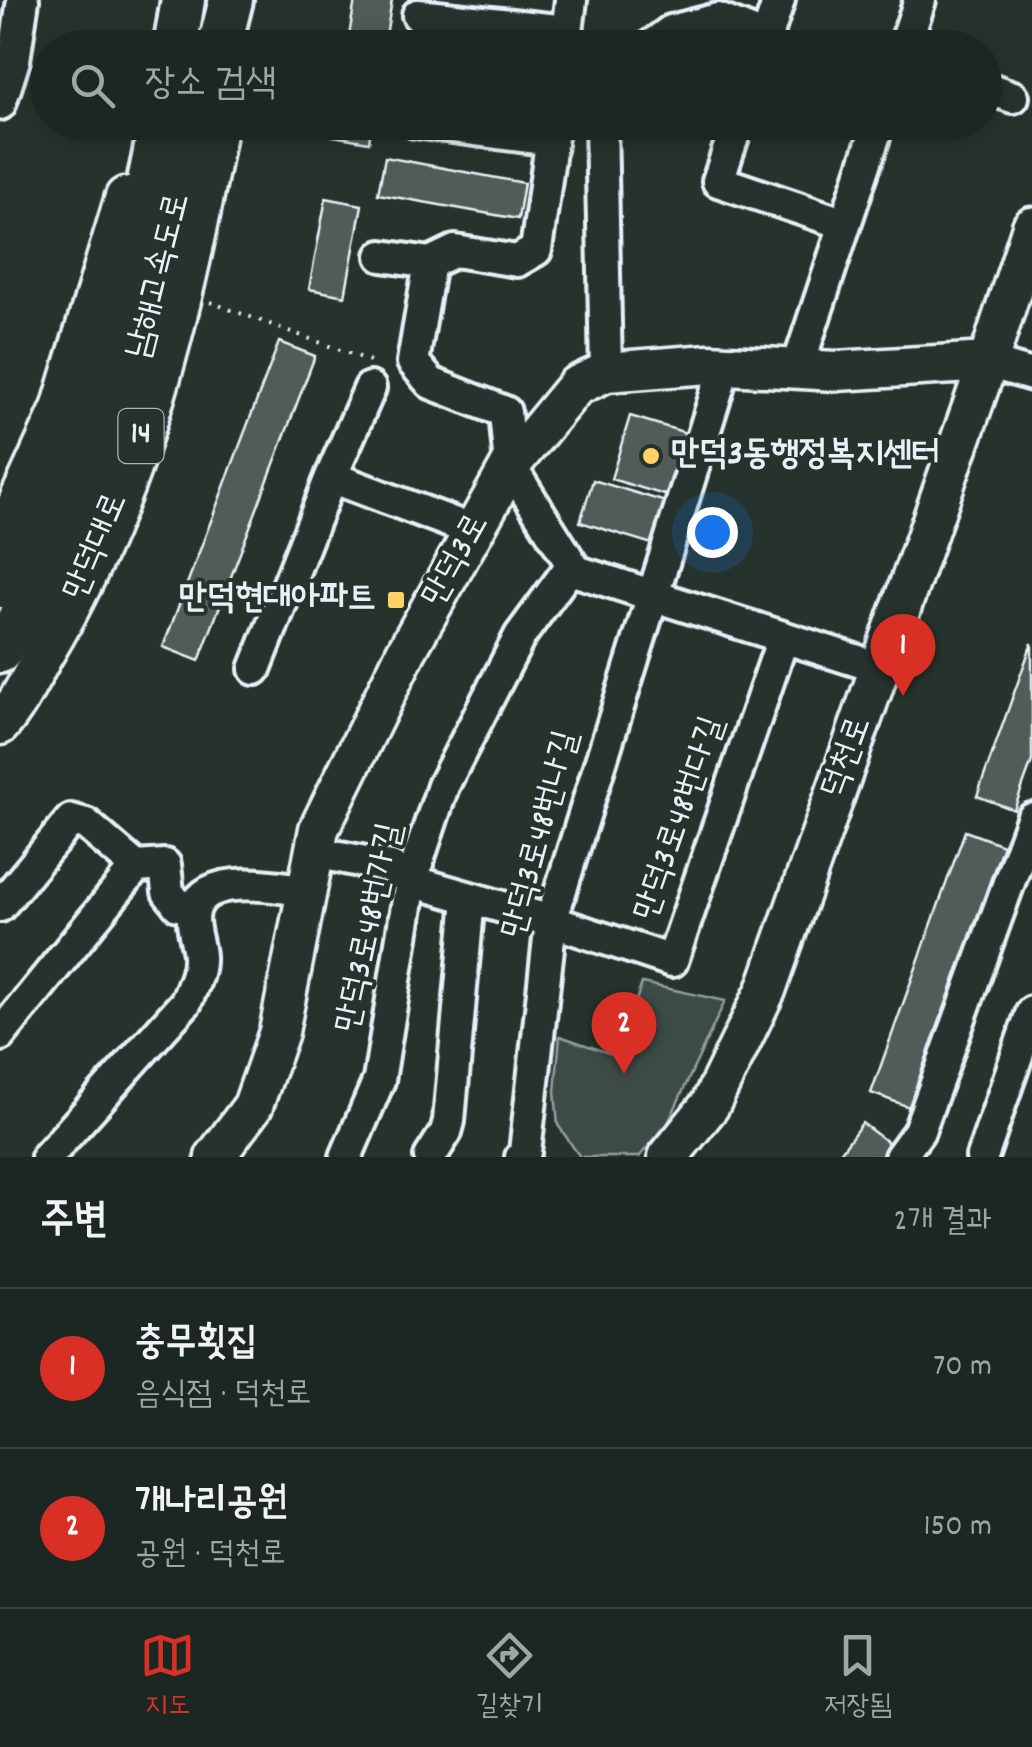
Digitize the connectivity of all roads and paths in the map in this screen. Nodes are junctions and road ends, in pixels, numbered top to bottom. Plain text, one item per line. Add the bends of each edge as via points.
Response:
1 (23, 0) edge
2 (180, 0) edge
3 (234, 0) edge
4 (571, 0) edge
5 (779, 0) edge
6 (920, 0) edge
7 (418, 16) dead end
8 (171, 30) edge
9 (177, 30) edge
10 (225, 30) edge
11 (232, 30) edge
12 (508, 30) edge
13 (567, 30) edge
14 (676, 30) edge
15 (740, 30) edge
16 (769, 30) edge
17 (910, 30) edge
18 (0, 104) edge
19 (214, 140) edge
20 (552, 140) edge
21 (601, 140) edge
22 (732, 140) edge
23 (873, 140) edge
24 (162, 143) edge
25 (845, 224) junction
26 (1032, 228) edge
27 (382, 256) dead end
28 (430, 263) junction
29 (184, 292) junction
30 (988, 362) junction
31 (724, 365) junction
32 (797, 369) junction
33 (606, 372) junction
34 (1032, 375) edge
35 (374, 376) joint
36 (510, 466) junction
37 (331, 477) junction
38 (474, 531) junction
39 (0, 542) edge
40 (572, 565) junction
41 (0, 586) edge
42 (650, 596) junction
43 (784, 638) junction
44 (0, 650) edge
45 (880, 668) junction
46 (255, 669) dead end
47 (0, 725) edge
48 (1032, 819) edge
49 (314, 852) junction
50 (136, 867) junction
51 (411, 881) junction
52 (306, 890) junction
53 (469, 898) junction
54 (0, 906) edge
55 (195, 908) junction
56 (551, 921) junction
57 (1032, 1012) edge
58 (0, 1035) edge
59 (227, 1151) edge
60 (526, 1155) edge
61 (47, 1157) edge
62 (346, 1157) edge
63 (430, 1157) edge
64 (668, 1157) edge
65 (900, 1157) edge
66 (982, 1157) edge

1 - 18 street
2 - 8 main road
2 - 9 highway
3 - 10 highway
3 - 11 main road
4 - 13 street
5 - 16 street
6 - 17 street
7 - 12 street
14 - 15 street via 718,18
19 - 29 main road, 만덕대로 / 14
20 - 28 street via 536,250 517,261 455,250
21 - 33 street
22 - 25 street via 718,180
23 - 25 street
24 - 39 main road via 113,242 61,410
24 - 41 highway, 남해고속도로 via 78,430
24 - 44 highway, 남해고속도로 via 139,363 108,458 62,550
25 - 32 street
26 - 30 main road, 덕천로
27 - 28 street
28 - 36 street via 413,362 430,383 505,412
29 - 35 path
29 - 47 main road, 만덕대로 / 14 via 103,544 69,614
30 - 32 main road
30 - 34 street
30 - 45 main road, 덕천로
31 - 32 main road
31 - 33 main road
31 - 42 street, 만덕3로48번나길
33 - 36 main road, 만덕3로 via 576,386
35 - 37 street
36 - 38 main road, 만덕3로
36 - 40 street
37 - 38 street
37 - 46 street
38 - 49 main road, 만덕3로 via 318,829
40 - 42 street
40 - 51 street, 만덕3로48번가길 via 520,636 442,786
42 - 43 street
42 - 56 street, 만덕3로48번나길
43 - 45 street
43 - 56 street, 만덕3로48번다길 via 672,960
45 - 64 main road, 덕천로 via 766,990 710,1105
48 - 65 street via 919,1131
49 - 51 street via 392,867
49 - 52 main road, 만덕3로
50 - 54 street via 86,824 72,820
50 - 55 street via 165,865 168,892 178,905
50 - 58 street
51 - 53 street
51 - 62 street, 만덕3로48번가길 via 379,1080
52 - 55 street via 235,885 206,894
52 - 59 main road, 만덕3로 via 279,1032 253,1106
53 - 56 street
53 - 63 street via 449,1120
55 - 61 street via 199,957 186,1002
56 - 60 street, 만덕3로48번나길
57 - 66 street

